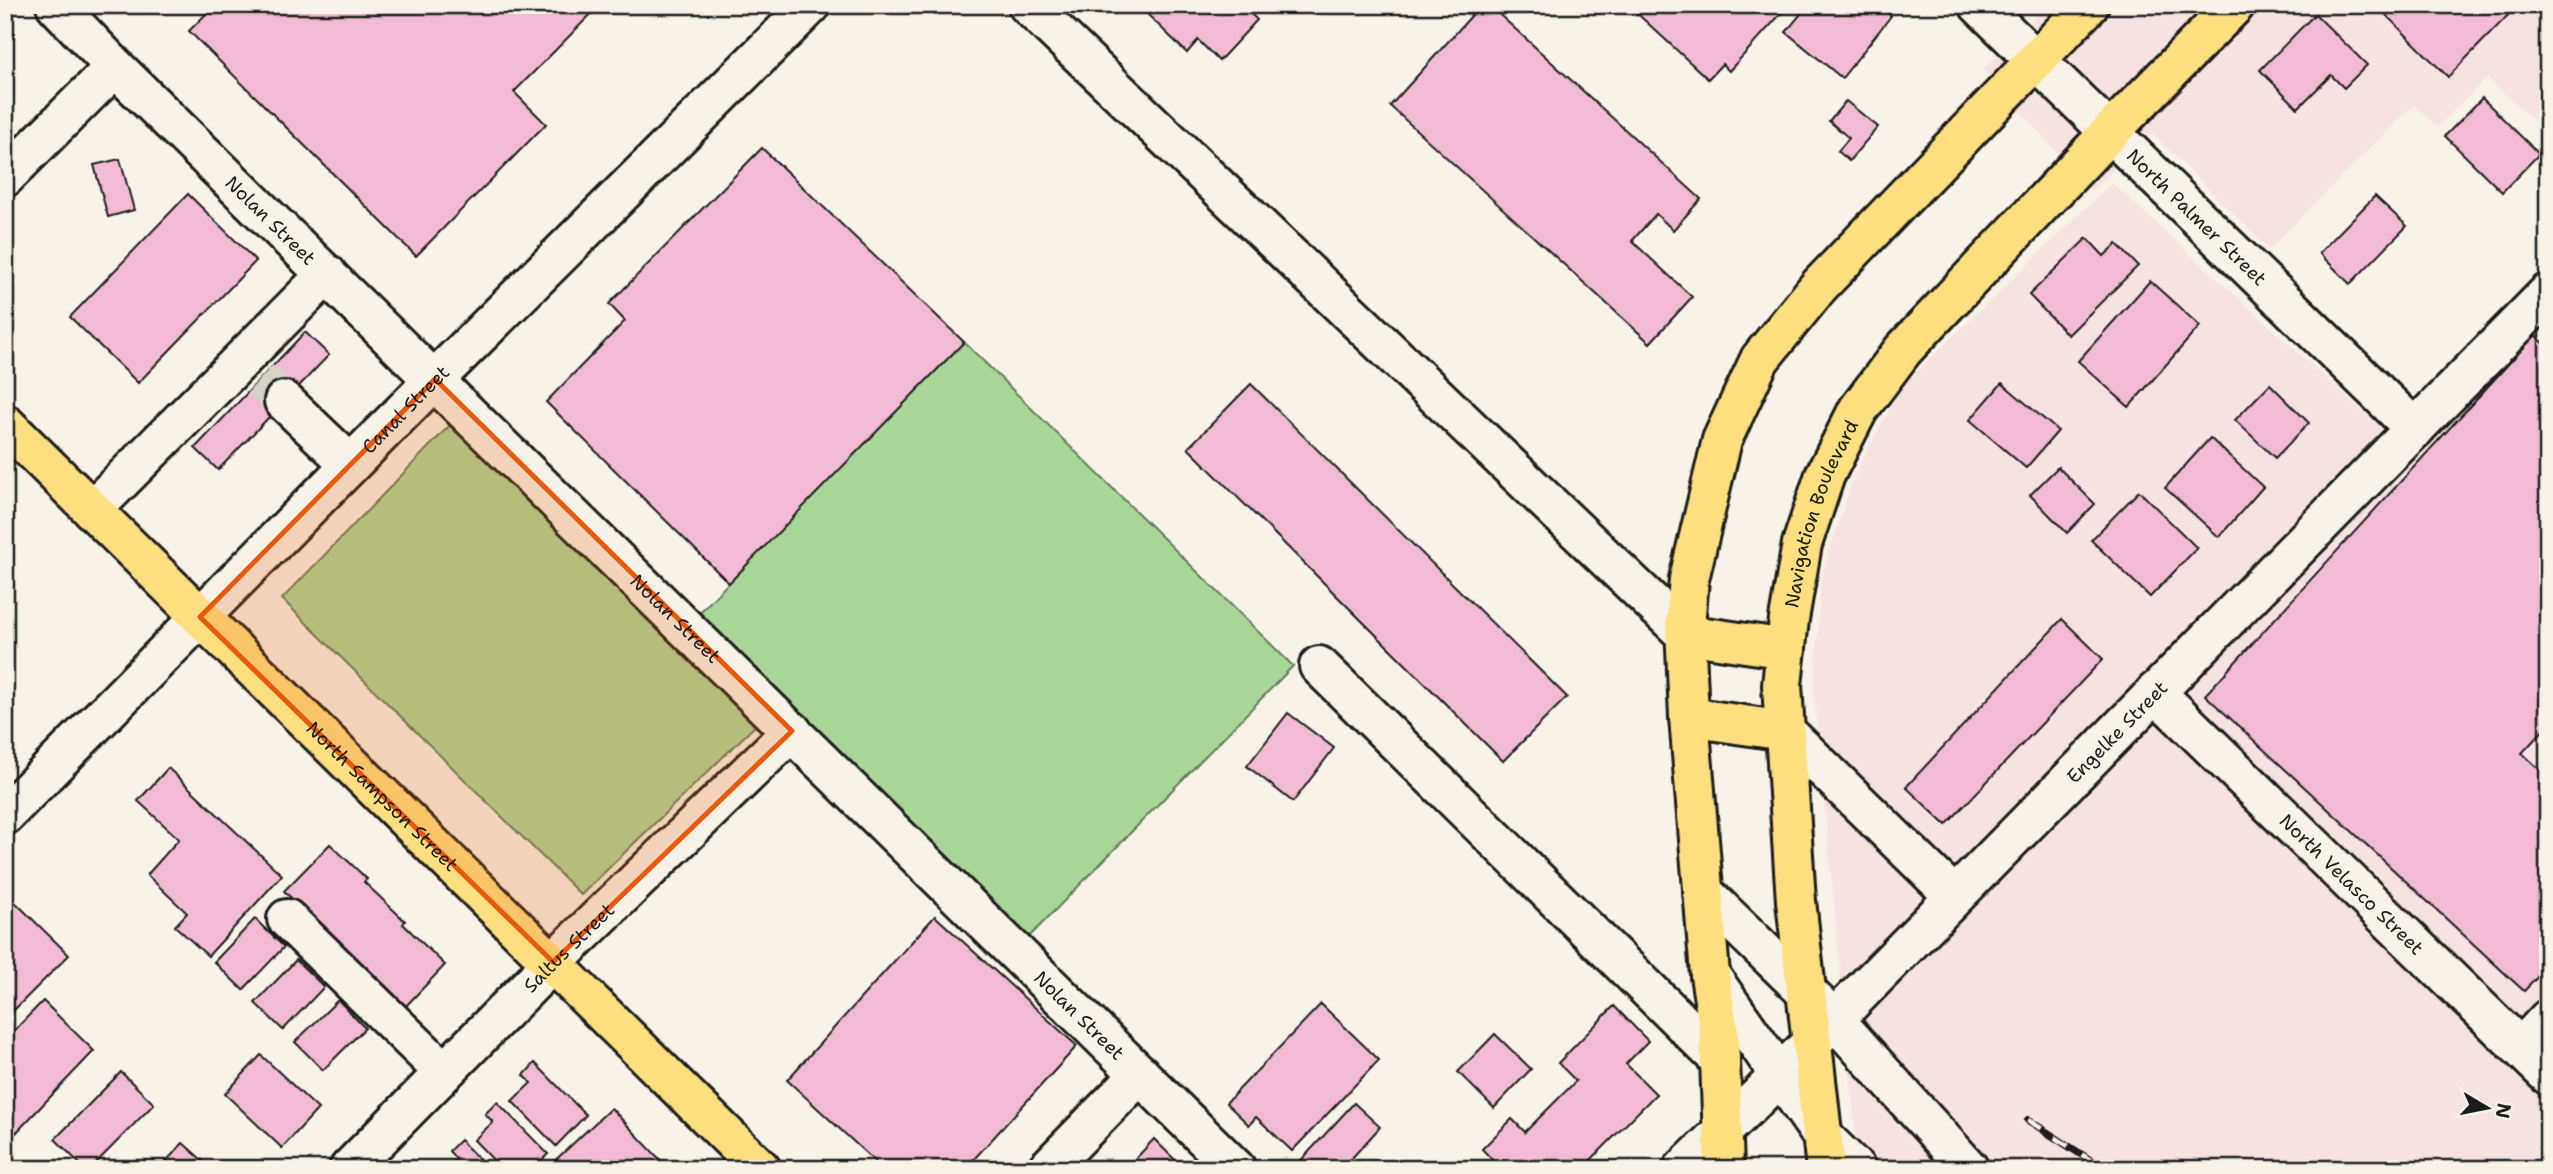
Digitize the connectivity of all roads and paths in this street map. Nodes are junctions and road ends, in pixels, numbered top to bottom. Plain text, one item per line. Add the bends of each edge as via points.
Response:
1 (56, 5) edge
2 (811, 5) edge
3 (1028, 5) edge
4 (1979, 5) edge
5 (2089, 5) edge
6 (2235, 5) edge
7 (2036, 60) junction
8 (115, 66) junction
9 (2110, 132) junction
10 (5, 177) edge
11 (327, 274) junction
12 (2548, 293) edge
13 (435, 379) junction
14 (262, 380) junction
15 (5, 424) edge
16 (2415, 429) junction
17 (350, 464) junction
18 (92, 510) junction
19 (200, 617) junction
20 (1685, 634) junction
21 (1786, 649) junction
22 (1319, 666) dead end
23 (2155, 692) junction
24 (1689, 716) junction
25 (792, 731) junction
26 (1785, 731) junction
27 (5, 815) edge
28 (1703, 892) junction
29 (1954, 896) junction
30 (287, 919) dead end
31 (553, 962) junction
32 (1710, 975) junction
33 (1817, 1017) junction
34 (2548, 1019) edge
35 (2521, 1048) junction
36 (1720, 1060) junction
37 (444, 1072) junction
38 (1779, 1073) junction
39 (1140, 1074) junction
40 (2548, 1074) edge
41 (1723, 1129) junction
42 (1824, 1152) edge
43 (349, 1169) edge
44 (761, 1169) edge
45 (1047, 1169) edge
46 (1236, 1169) edge
47 (1683, 1169) edge
48 (1724, 1169) edge
49 (1856, 1169) edge
50 (1969, 1169) edge

1 - 8 street, Nolan Street
2 - 13 street, Canal Street
3 - 20 street
4 - 7 street, North Palmer Street
5 - 7 main road
6 - 9 main road, Navigation Boulevard
7 - 9 street, North Palmer Street
7 - 20 main road via 1819,286 1760,359 1722,440 1689,579
8 - 10 street
8 - 11 street, Nolan Street
9 - 16 street, North Palmer Street
9 - 21 main road, Navigation Boulevard via 1903,350 1858,410 1825,475 1802,544
11 - 13 street, Nolan Street
11 - 14 street
12 - 16 street, Engelke Street
13 - 17 street, Canal Street
13 - 25 street, Nolan Street
14 - 17 street
14 - 18 street
15 - 18 main road, North Sampson Street
16 - 23 street, Engelke Street
17 - 19 street, Canal Street
18 - 19 main road, North Sampson Street
19 - 27 street, Canal Street
19 - 31 main road, North Sampson Street
20 - 21 main road
20 - 24 main road
21 - 26 main road, Navigation Boulevard via 1782,685
22 - 36 street
23 - 29 street, Engelke Street
23 - 35 street, North Velasco Street
24 - 26 main road
24 - 28 main road
25 - 31 street, Saltus Street
25 - 39 street, Nolan Street
26 - 29 street
26 - 33 main road, Navigation Boulevard via 1796,901
28 - 32 main road
28 - 33 street
29 - 33 street, Engelke Street
30 - 37 street
31 - 37 street, Saltus Street
31 - 44 main road, North Sampson Street
32 - 36 main road
32 - 38 street
33 - 38 street, Engelke Street
33 - 42 main road, Navigation Boulevard
33 - 50 street
34 - 35 street
35 - 40 street, North Velasco Street
36 - 41 main road
37 - 43 street, Saltus Street
38 - 41 street, Engelke Street
38 - 42 street
39 - 45 street
39 - 46 street, Nolan Street
41 - 47 street, Engelke Street
41 - 48 main road
42 - 49 street

